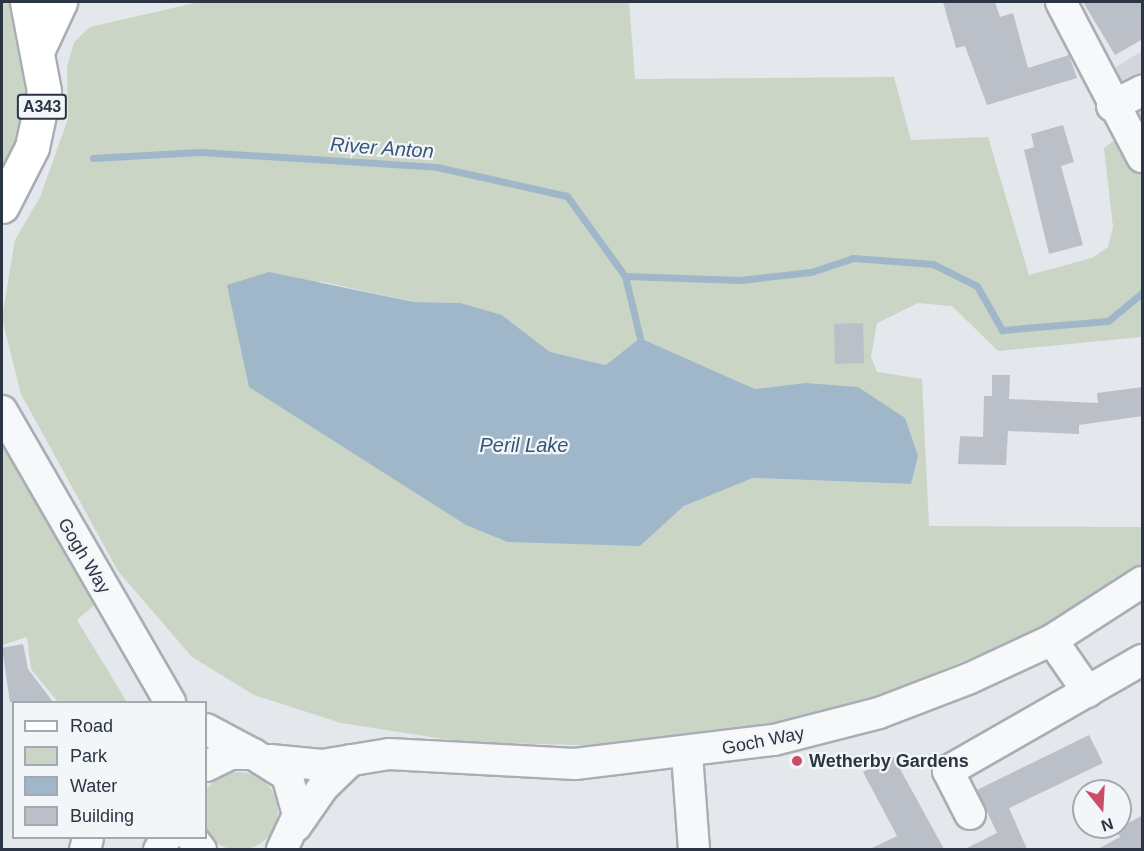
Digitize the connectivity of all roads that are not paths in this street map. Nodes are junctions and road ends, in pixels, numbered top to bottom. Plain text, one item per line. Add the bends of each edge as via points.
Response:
1 (27, 2) edge
2 (60, 2) edge
3 (1061, 2) edge
4 (39, 47) junction
5 (1143, 92) edge
6 (1112, 106) junction
7 (1143, 157) edge
8 (2, 206) edge
9 (2, 411) edge
10 (1143, 582) edge
11 (1052, 640) junction
12 (1143, 660) edge
13 (1088, 692) junction
14 (170, 701) edge
15 (207, 730) edge
16 (687, 753) junction
17 (261, 758) junction
18 (351, 760) junction
19 (207, 766) edge
20 (970, 814) dead end
21 (290, 840) edge
22 (694, 849) edge

1 - 4 main road, A343
2 - 4 main road
3 - 6 street
4 - 8 main road, A343 via 44,91 40,120 22,172
5 - 6 street
6 - 7 street
9 - 14 street, Gogh Way
10 - 11 street, Goch Way
11 - 13 street
11 - 16 street, Goch Way via 879,713 774,740
12 - 13 street
13 - 20 street via 948,771
15 - 17 street
16 - 18 street, Goch Way via 576,764 389,754
16 - 22 street
17 - 18 street, Goch Way via 322,765
17 - 19 street via 231,754
17 - 21 street via 292,784
18 - 21 street via 323,787

